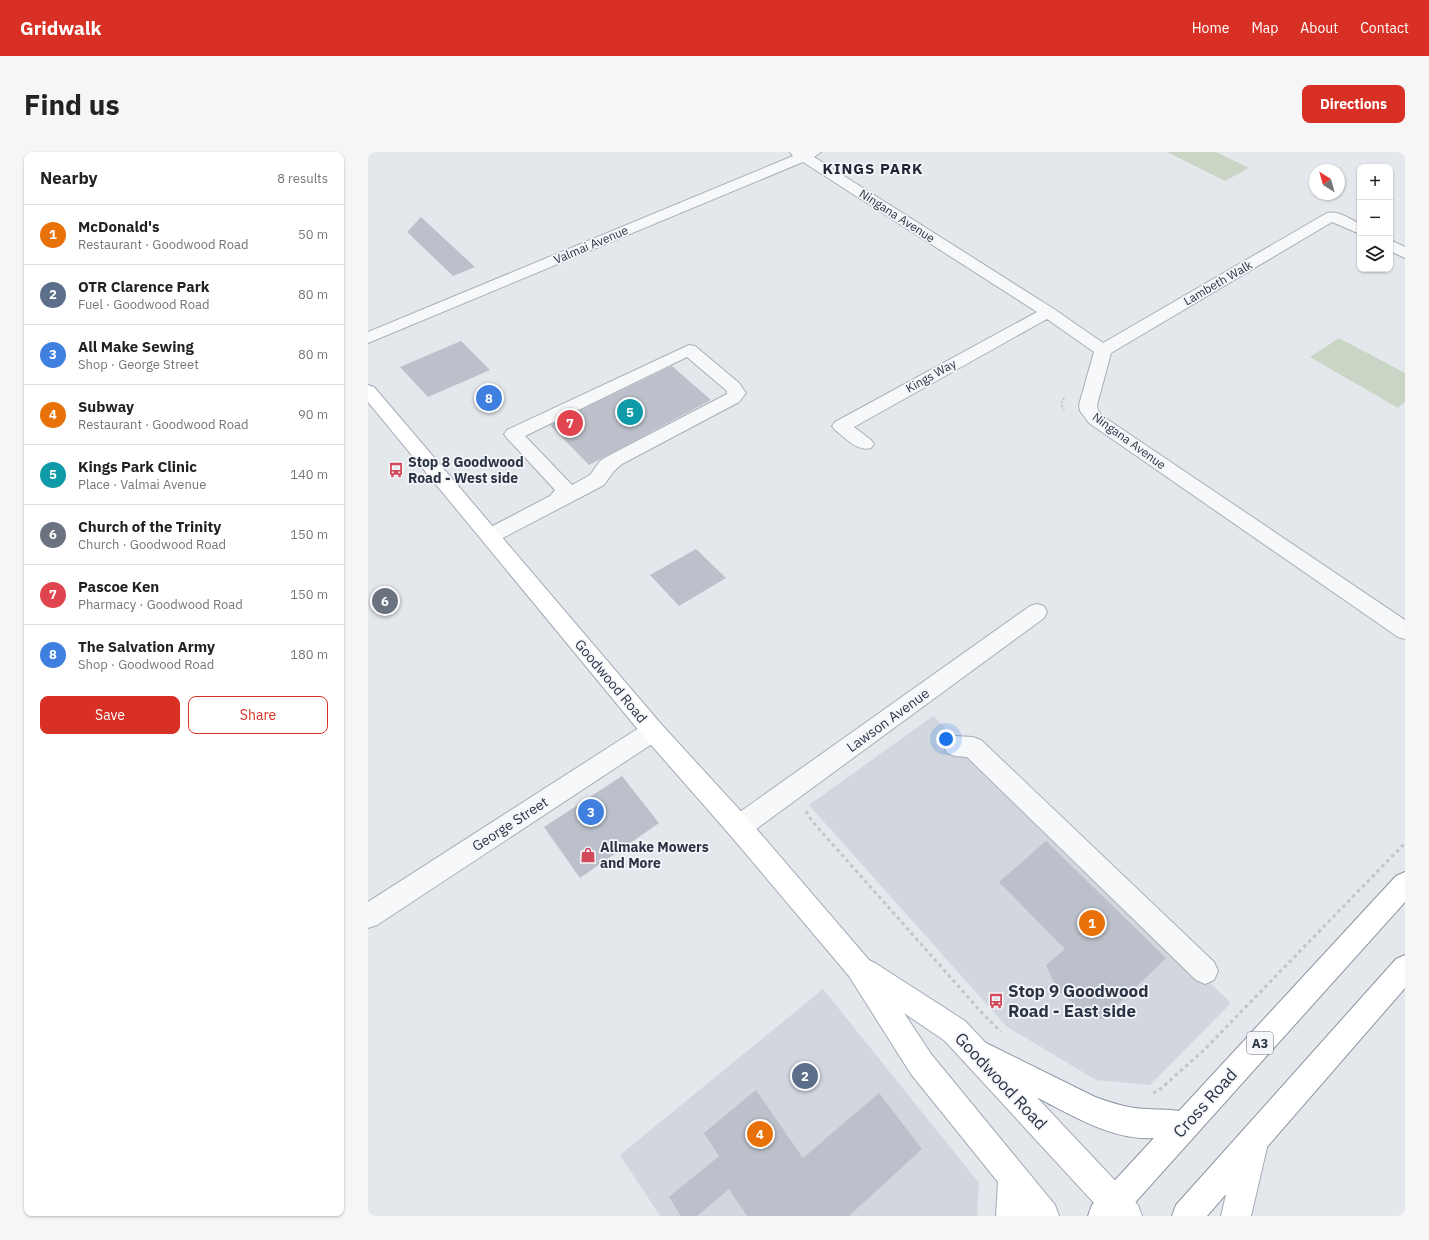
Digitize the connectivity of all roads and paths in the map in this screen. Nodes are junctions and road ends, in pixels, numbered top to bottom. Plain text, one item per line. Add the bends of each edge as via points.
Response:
1 (805, 153) edge
2 (1357, 228) edge
3 (1405, 238) edge
4 (1396, 248) edge
5 (1048, 312) junction
6 (368, 338) edge
7 (1104, 350) junction
8 (368, 391) edge
9 (865, 444) dead end
10 (557, 501) junction
11 (490, 536) junction
12 (1037, 612) dead end
13 (1405, 631) edge
14 (653, 731) junction
15 (955, 746) dead end
16 (802, 805) dead end
17 (739, 827) junction
18 (1405, 843) edge
19 (1405, 884) edge
20 (368, 916) edge
21 (858, 967) junction
22 (1405, 968) edge
23 (1205, 971) dead end
24 (1002, 1034) dead end
25 (974, 1051) junction
26 (1151, 1093) dead end
27 (1184, 1126) junction
28 (1253, 1140) junction
29 (1013, 1178) junction
30 (1115, 1212) edge
31 (1012, 1216) edge
32 (1044, 1216) edge
33 (1187, 1216) edge
34 (1236, 1216) edge

1 - 5 street, Ningana Avenue
1 - 6 street, Valmai Avenue
2 - 7 street, Lambeth Walk via 1332,216
3 - 4 street
5 - 7 street, Ningana Avenue
5 - 9 street, Kings Way via 841,426
7 - 13 street, Ningana Avenue via 1088,405 1095,419
8 - 11 main road, Goodwood Road
10 - 10 street via 565,489 513,434 688,350 734,387 737,392 733,398 615,460 597,480
10 - 11 street
11 - 14 main road, Goodwood Road
12 - 17 street, Lawson Avenue
14 - 17 main road, Goodwood Road
14 - 20 street, George Street
15 - 23 street via 973,746
16 - 24 path via 812,821
17 - 21 main road, Goodwood Road
18 - 26 path via 1203,1051 1158,1092
19 - 27 main road, Cross Road / A3
21 - 25 main road, Goodwood Road via 956,1031
21 - 29 main road, Goodwood Road via 921,1064
22 - 28 main road
25 - 27 main road via 1112,1118 1147,1124
25 - 30 main road, Goodwood Road
27 - 30 main road, Cross Road / A3
28 - 33 main road
28 - 34 main road
29 - 31 main road
29 - 32 main road, Goodwood Road

